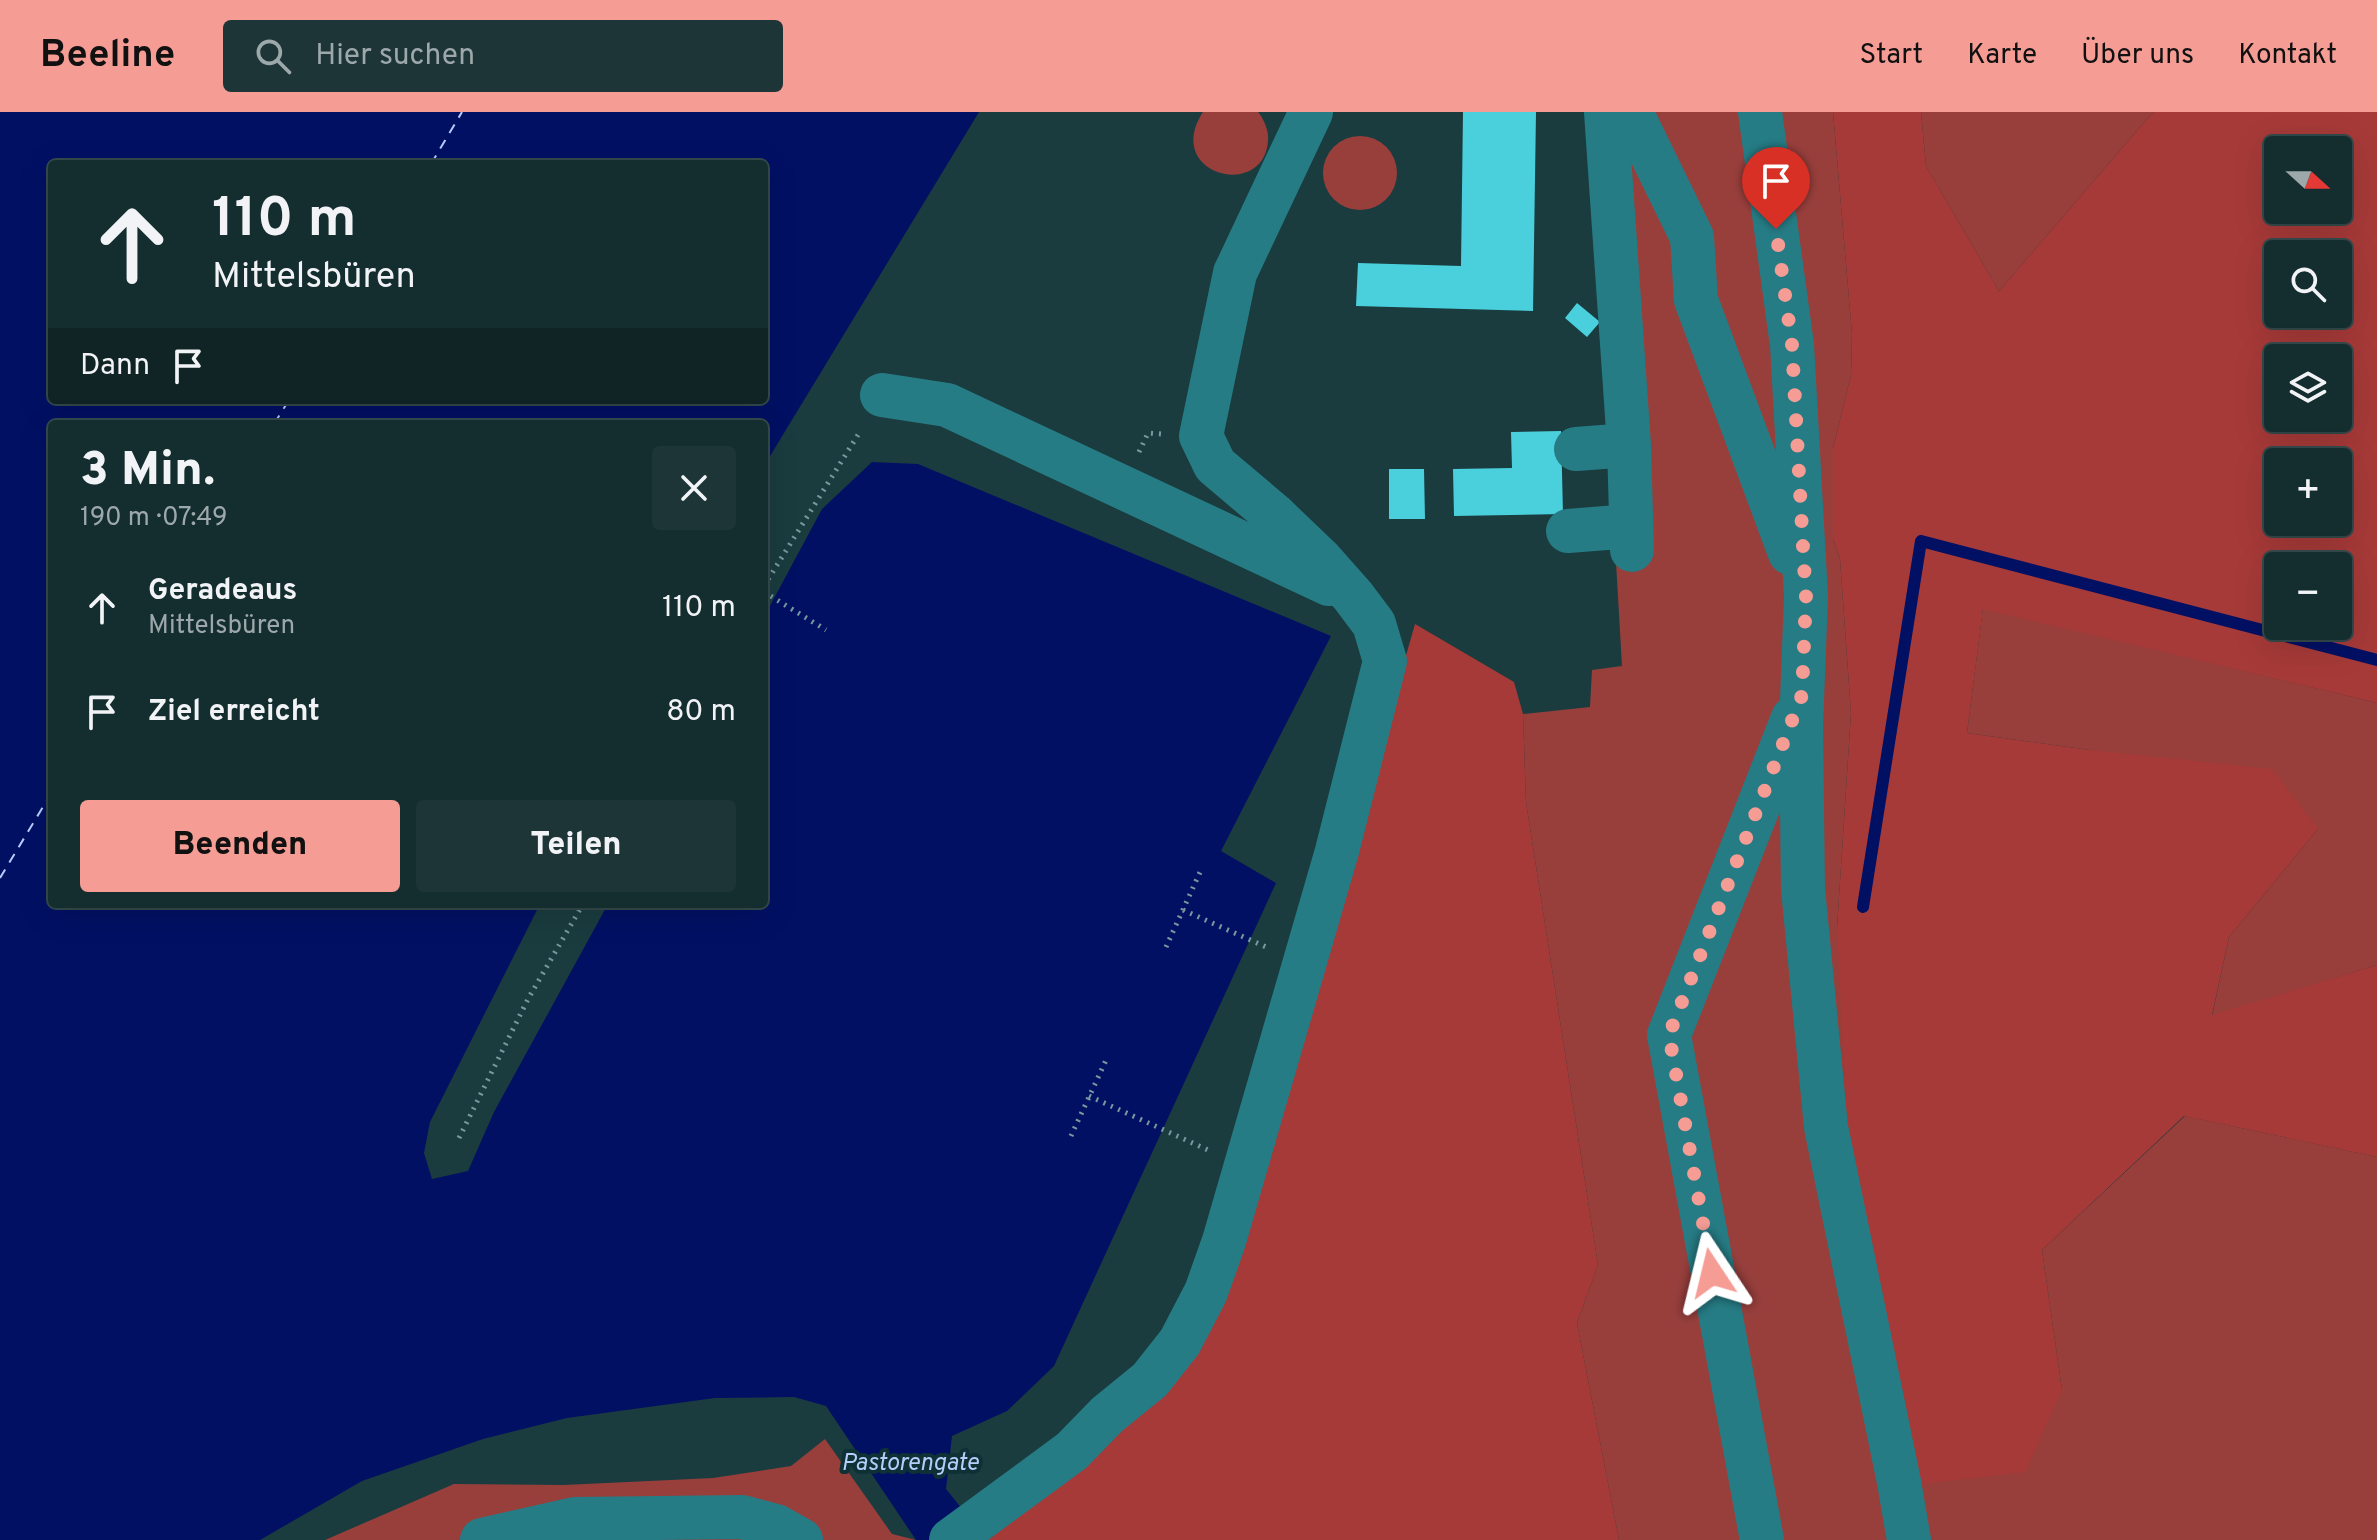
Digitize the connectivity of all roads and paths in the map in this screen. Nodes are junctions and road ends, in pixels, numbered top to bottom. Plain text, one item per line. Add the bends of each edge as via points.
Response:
1 (1311, 112) edge
2 (1606, 112) edge
3 (1631, 112) edge
4 (1760, 112) edge
5 (882, 395) joint
6 (1629, 445) junction
7 (1576, 449) dead end
8 (1568, 531) dead end
9 (768, 582) edge
10 (768, 592) edge
11 (1353, 596) junction
12 (1806, 596) junction
13 (826, 630) dead end
14 (1802, 681) junction
15 (1201, 870) dead end
16 (581, 908) edge
17 (1183, 910) junction
18 (1260, 945) dead end
19 (1166, 947) dead end
20 (1107, 1058) dead end
21 (1089, 1096) junction
22 (1169, 1132) dead end
23 (1071, 1136) dead end
24 (459, 1138) dead end
25 (965, 1530) edge
26 (482, 1540) edge
27 (801, 1540) edge
28 (1762, 1540) edge
29 (1909, 1540) edge

1 - 11 street via 1235,273 1201,436 1215,465 1273,514
2 - 6 street
3 - 12 street via 1692,237 1696,300
4 - 12 street via 1792,345
5 - 9 path
5 - 11 street via 947,405
6 - 7 street
6 - 8 street via 1632,538
10 - 13 path
11 - 25 street via 1374,624 1385,661 1337,851 1206,1292 1180,1342 1150,1380 1072,1451
12 - 14 street
14 - 28 street via 1669,1035
14 - 29 street via 1803,889 1826,1127
15 - 17 path
16 - 24 path via 528,999
17 - 18 path
17 - 19 path
20 - 21 path
21 - 22 path
21 - 23 path
26 - 27 street via 575,1519 742,1517

